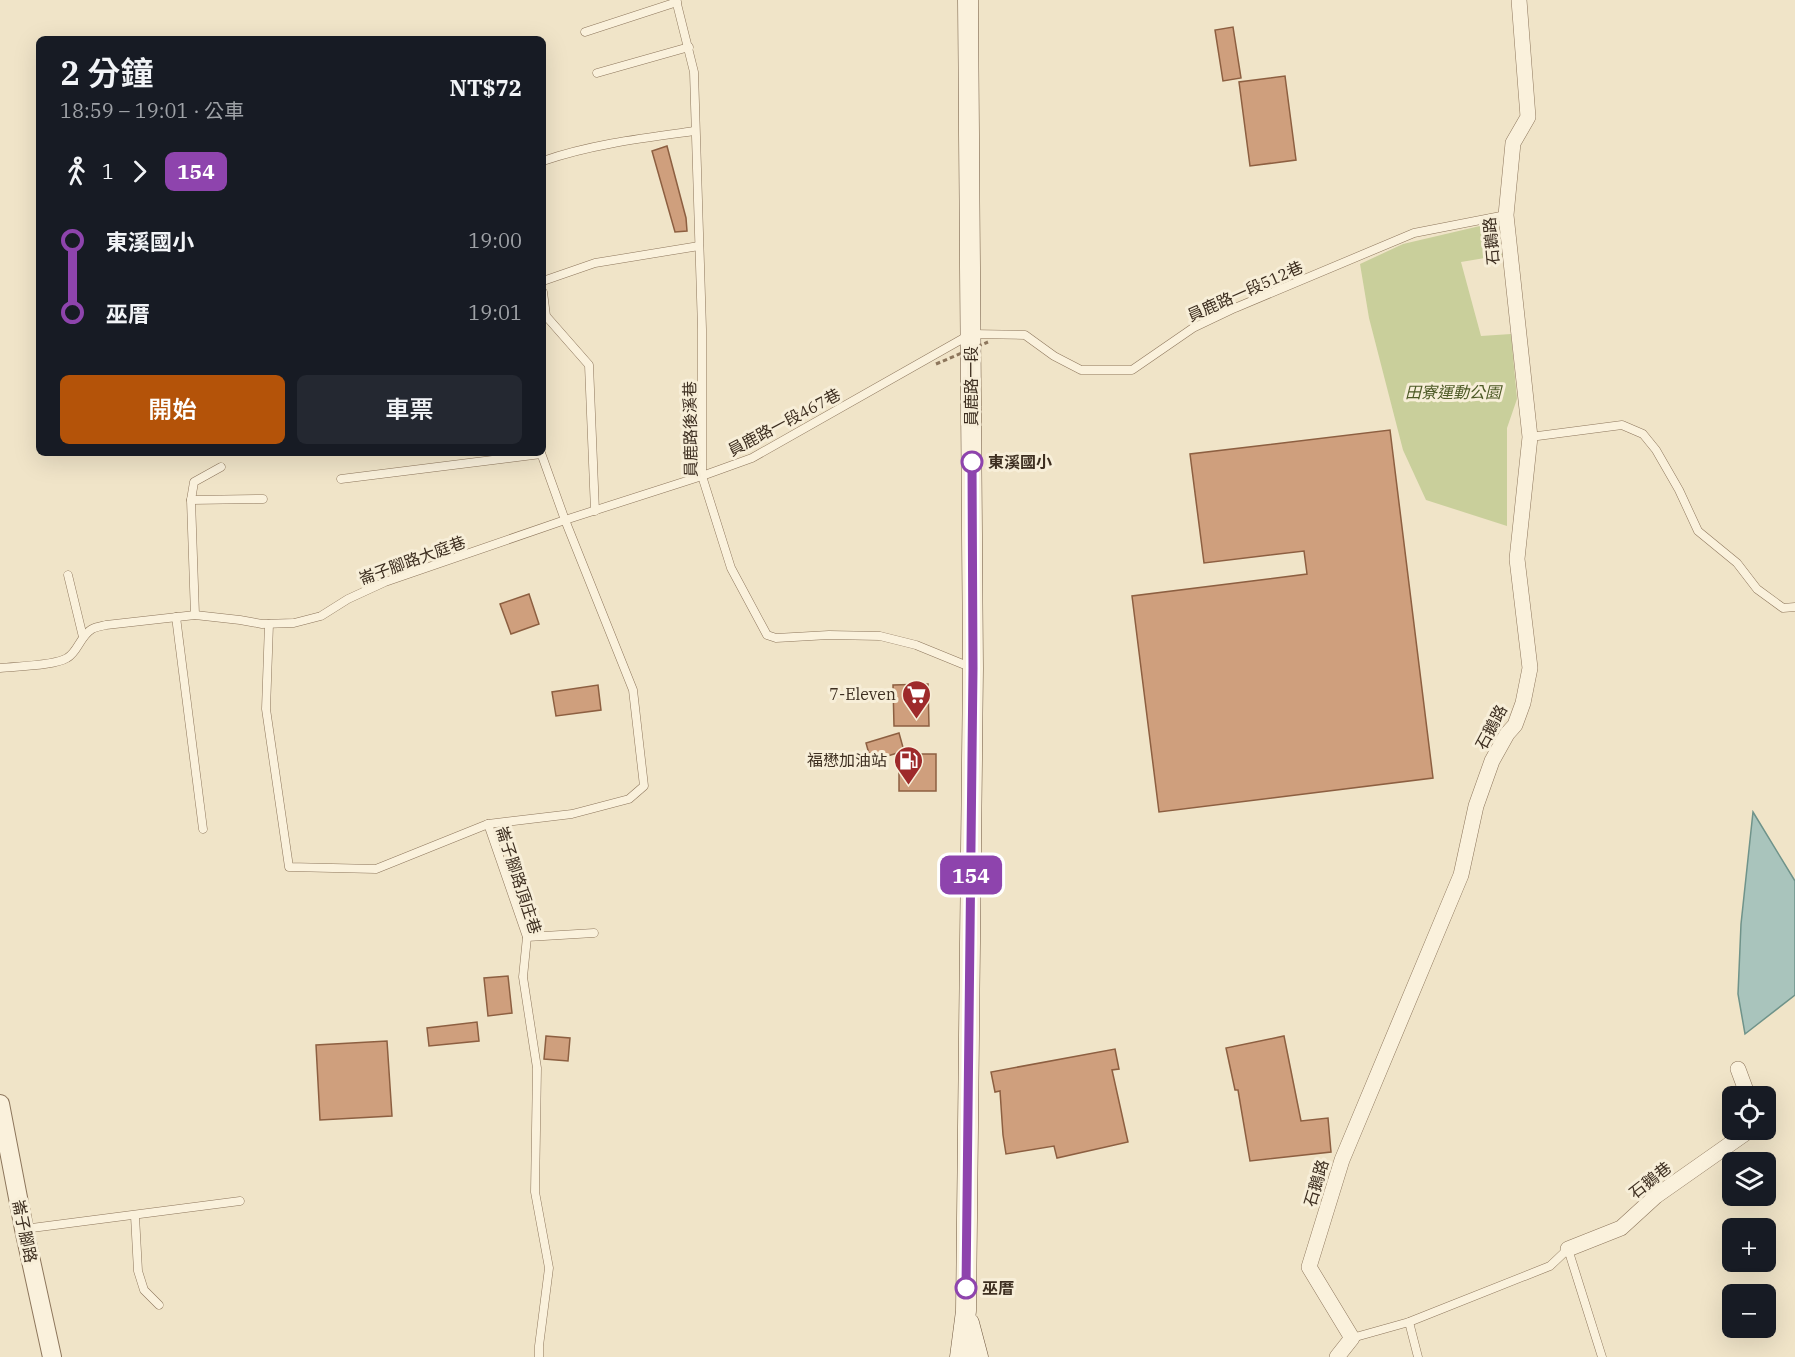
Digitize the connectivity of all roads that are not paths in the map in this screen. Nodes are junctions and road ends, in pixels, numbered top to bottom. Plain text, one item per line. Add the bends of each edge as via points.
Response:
1 (968, 0) edge
2 (1519, 0) edge
3 (676, 1) edge
4 (585, 32) dead end
5 (689, 47) junction
6 (597, 73) dead end
7 (695, 131) junction
8 (546, 160) edge
9 (1506, 215) junction
10 (699, 246) junction
11 (546, 280) edge
12 (546, 316) edge
13 (980, 338) junction
14 (1530, 437) junction
15 (518, 456) edge
16 (542, 456) edge
17 (221, 466) dead end
18 (702, 476) junction
19 (341, 479) dead end
20 (191, 500) junction
21 (262, 500) dead end
22 (596, 511) junction
23 (565, 520) junction
24 (68, 575) dead end
25 (1795, 607) edge
26 (195, 615) junction
27 (176, 617) junction
28 (269, 624) junction
29 (83, 637) junction
30 (0, 668) edge
31 (973, 668) junction
32 (488, 824) junction
33 (203, 829) dead end
34 (594, 933) dead end
35 (527, 937) junction
36 (1738, 1069) dead end
37 (1744, 1086) edge
38 (0, 1104) edge
39 (1736, 1140) edge
40 (6, 1165) edge
41 (240, 1201) dead end
42 (135, 1216) junction
43 (24, 1229) junction
44 (1568, 1249) junction
45 (159, 1305) dead end
46 (966, 1311) junction
47 (1409, 1322) junction
48 (1352, 1338) junction
49 (52, 1357) edge
50 (539, 1357) edge
51 (960, 1357) edge
52 (978, 1357) edge
53 (1337, 1357) edge
54 (1418, 1357) edge
55 (1602, 1357) edge

1 - 13 main road, 員鹿路一段
2 - 9 street, 石鵝路 via 1528,117 1513,143
3 - 4 lane
3 - 5 lane, 員鹿路後溪巷
5 - 6 lane
5 - 7 lane, 員鹿路後溪巷 via 694,72
7 - 8 lane via 625,141
7 - 10 lane, 員鹿路後溪巷
9 - 13 lane, 員鹿路一段512巷 via 1404,237 1193,328 1132,370 1081,370 1025,335
9 - 14 street, 石鵝路
10 - 11 lane via 595,263
10 - 18 lane, 員鹿路後溪巷
12 - 22 lane via 589,365
13 - 18 lane, 員鹿路一段467巷 via 752,458
13 - 31 main road, 員鹿路一段
14 - 25 lane via 1622,425 1643,434 1679,490 1698,531 1737,563 1757,589 1783,608
14 - 48 street, 石鵝路 via 1517,559 1530,668 1523,703 1492,761 1476,806 1461,875 1342,1160 1309,1267
15 - 19 lane
16 - 23 lane
17 - 20 lane via 194,482
18 - 22 lane, 員鹿路一段467巷
18 - 31 lane, 員鹿路後溪巷 via 731,568 768,635 880,636 916,645
20 - 21 lane
20 - 26 lane
22 - 23 lane, 員鹿路一段467巷
23 - 28 lane, 崙子腳路大庭巷 via 385,582 321,616
23 - 32 lane via 633,690 644,786 629,800 572,814
24 - 29 lane
26 - 27 lane, 崙子腳路大庭巷
26 - 28 lane, 崙子腳路大庭巷
27 - 29 lane, 崙子腳路大庭巷 via 106,625
27 - 33 lane
28 - 32 lane, 崙子腳路頂庄巷 via 266,709 289,867 376,869
29 - 30 lane, 崙子腳路大庭巷 via 67,658
31 - 46 main road, 員鹿路一段
32 - 35 lane, 崙子腳路頂庄巷
34 - 35 lane
35 - 50 lane, 崙子腳路頂庄巷 via 523,977 537,1068 535,1192 549,1268
36 - 37 street
38 - 40 street, 崙子腳路
39 - 44 street, 石鵝巷 via 1656,1196 1621,1228
40 - 43 street, 崙子腳路
41 - 42 lane
42 - 43 lane
42 - 45 lane via 138,1271 144,1290
43 - 49 street, 崙子腳路
44 - 47 lane via 1550,1266
44 - 55 lane
46 - 51 main road, 員鹿路一段
46 - 52 main road, 員鹿路一段
47 - 48 lane
47 - 54 lane
48 - 53 street

